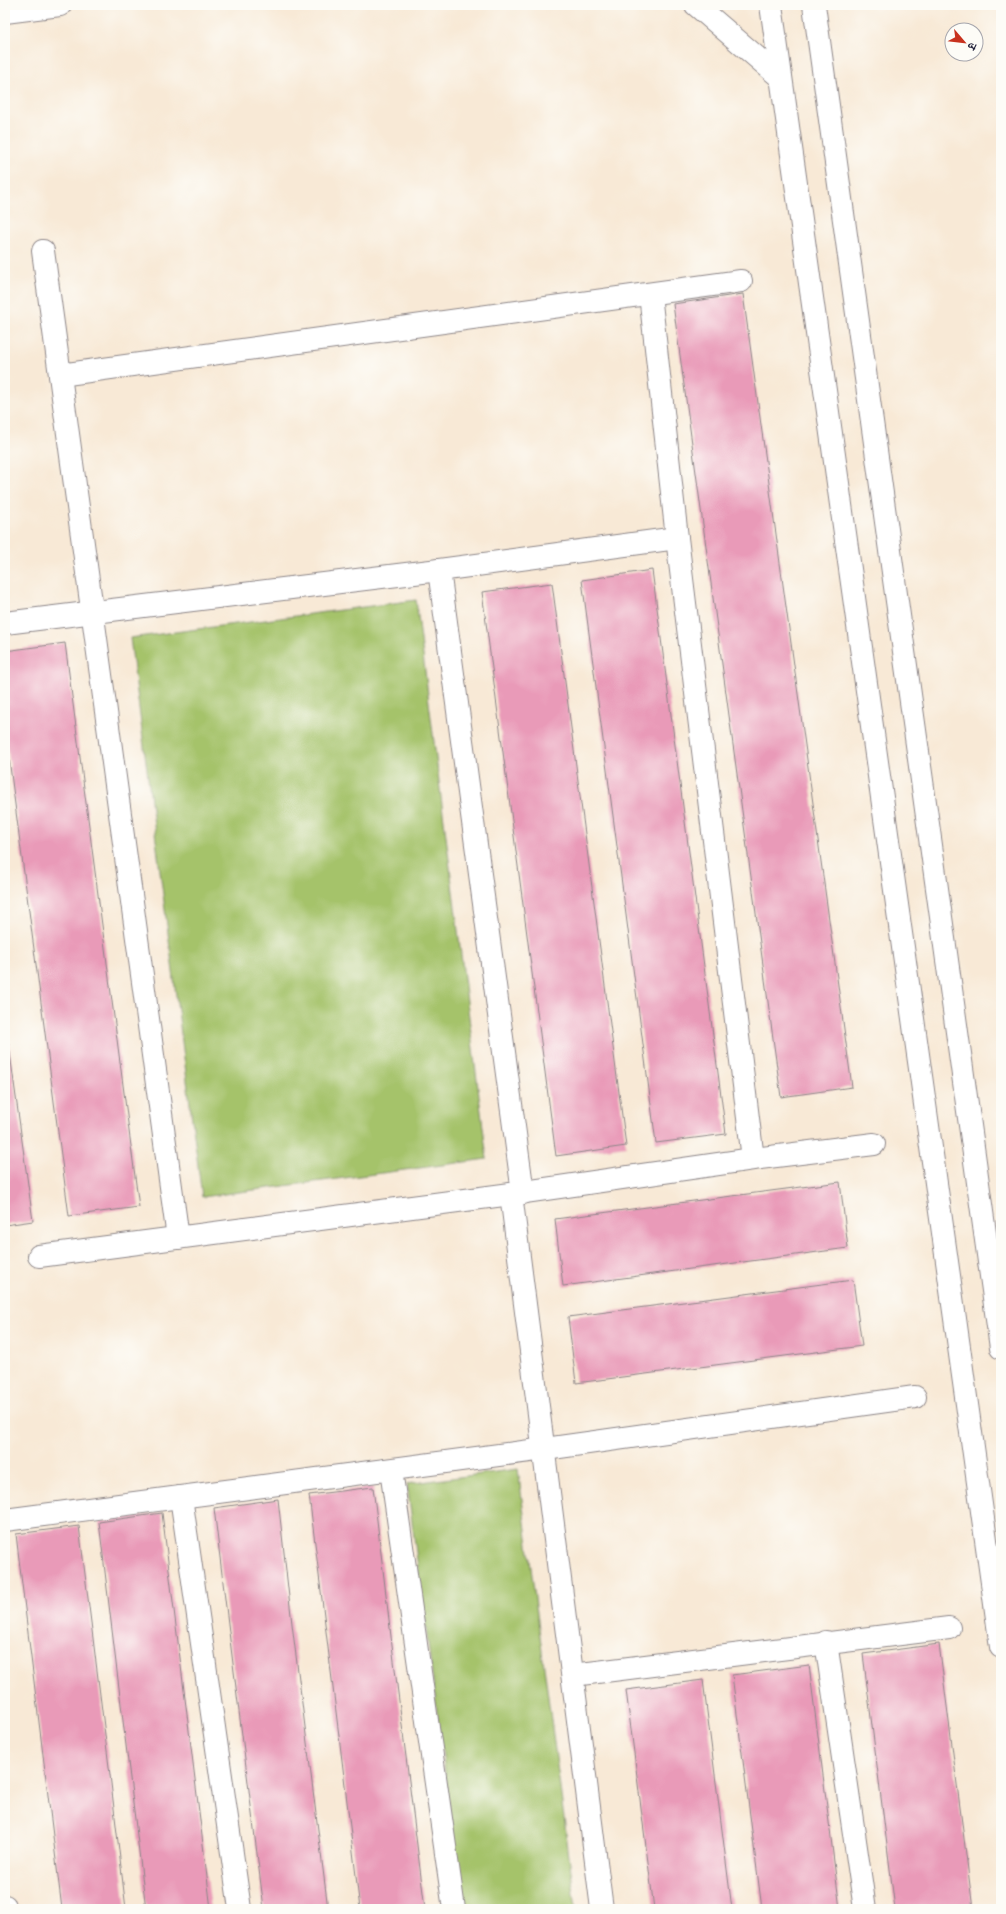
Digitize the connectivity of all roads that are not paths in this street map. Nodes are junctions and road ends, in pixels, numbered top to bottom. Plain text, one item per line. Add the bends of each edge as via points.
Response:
1 (60, 5) edge
2 (696, 5) edge
3 (771, 5) edge
4 (814, 5) edge
5 (5, 12) edge
6 (782, 78) junction
7 (43, 251) dead end
8 (741, 281) dead end
9 (650, 294) junction
10 (60, 374) junction
11 (677, 538) junction
12 (439, 570) junction
13 (91, 612) junction
14 (5, 623) edge
15 (874, 1144) dead end
16 (753, 1159) junction
17 (517, 1194) junction
18 (178, 1238) junction
19 (39, 1256) dead end
20 (1001, 1348) edge
21 (915, 1397) dead end
22 (545, 1449) junction
23 (391, 1470) junction
24 (181, 1497) junction
25 (5, 1520) edge
26 (949, 1628) dead end
27 (826, 1642) junction
28 (1001, 1647) edge
29 (573, 1675) junction
30 (240, 1909) edge
31 (454, 1909) edge
32 (602, 1909) edge
33 (865, 1909) edge

1 - 5 street
2 - 6 street
3 - 6 street
4 - 20 street
6 - 28 street
7 - 10 street
8 - 9 street
9 - 10 street
9 - 11 street
10 - 13 street
11 - 12 street
11 - 16 street
12 - 13 street
12 - 17 street
13 - 14 street
13 - 18 street
15 - 16 street
16 - 17 street
17 - 18 street
17 - 22 street
18 - 19 street
21 - 22 street
22 - 23 street
22 - 29 street
23 - 24 street
23 - 31 street
24 - 25 street
24 - 30 street
26 - 27 street
27 - 29 street
27 - 33 street
29 - 32 street

